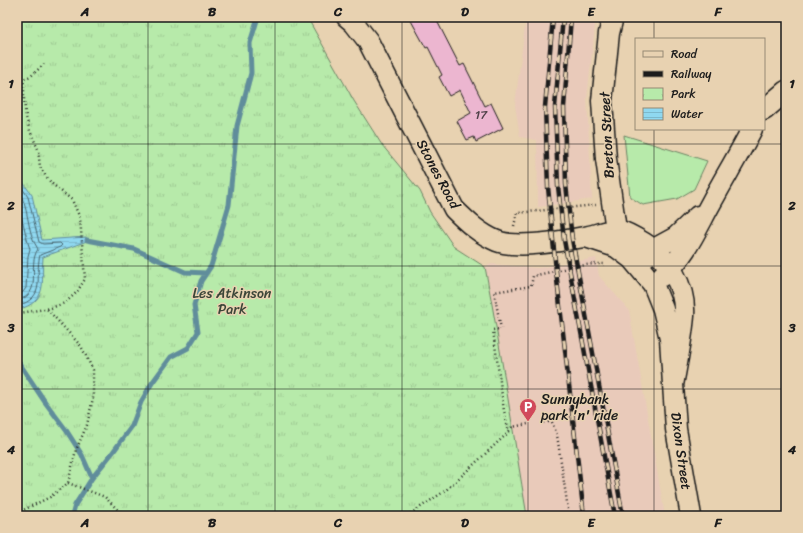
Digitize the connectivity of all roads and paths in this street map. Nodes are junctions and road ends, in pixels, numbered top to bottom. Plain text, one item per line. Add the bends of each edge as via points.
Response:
1 (347, 17) edge
2 (613, 17) edge
3 (17, 55) edge
4 (44, 64) dead end
5 (24, 79) junction
6 (17, 81) edge
7 (786, 91) edge
8 (765, 109) edge
9 (751, 130) edge
10 (601, 203) dead end
11 (710, 205) junction
12 (616, 230) junction
13 (586, 237) junction
14 (510, 244) junction
15 (654, 249) junction
16 (614, 264) dead end
17 (637, 265) junction
18 (672, 268) junction
19 (653, 284) junction
20 (47, 309) junction
21 (17, 316) edge
22 (673, 385) junction
23 (544, 422) dead end
24 (528, 424) dead end
25 (509, 432) junction
26 (68, 483) junction
27 (17, 513) edge
28 (141, 516) edge
29 (407, 516) edge
30 (569, 516) edge
31 (691, 516) edge

1 - 14 street, Stones Road via 368,42 454,209 470,225 487,236 498,242
2 - 12 street, Breton Street via 602,101 606,159
3 - 5 path
4 - 5 path
5 - 6 path
5 - 20 path via 24,101 30,131 38,149 40,167 51,183 72,200 80,218 85,279 77,292 65,303
7 - 8 street
9 - 11 street
10 - 14 path via 516,213
11 - 15 street via 676,237
11 - 18 street via 689,245
12 - 13 street, Stones Road
12 - 15 street
13 - 14 street, Stones Road
13 - 17 street, Stones Road via 616,247
15 - 17 street
15 - 18 street
16 - 25 path via 599,263 533,276 531,286 494,292 501,329 493,330
17 - 19 street, Dixon Street
18 - 19 street
18 - 22 street, Dixon Street via 682,296 684,316
19 - 22 street, Dixon Street via 663,309 670,340
20 - 21 path via 20,313
20 - 26 path via 81,346 93,370 93,398 87,426 76,450
22 - 31 street, Dixon Street via 676,429
23 - 30 path via 552,422 557,435
24 - 25 path via 512,427
25 - 29 path via 446,491
26 - 27 path via 50,497
26 - 28 path via 105,497 122,514

